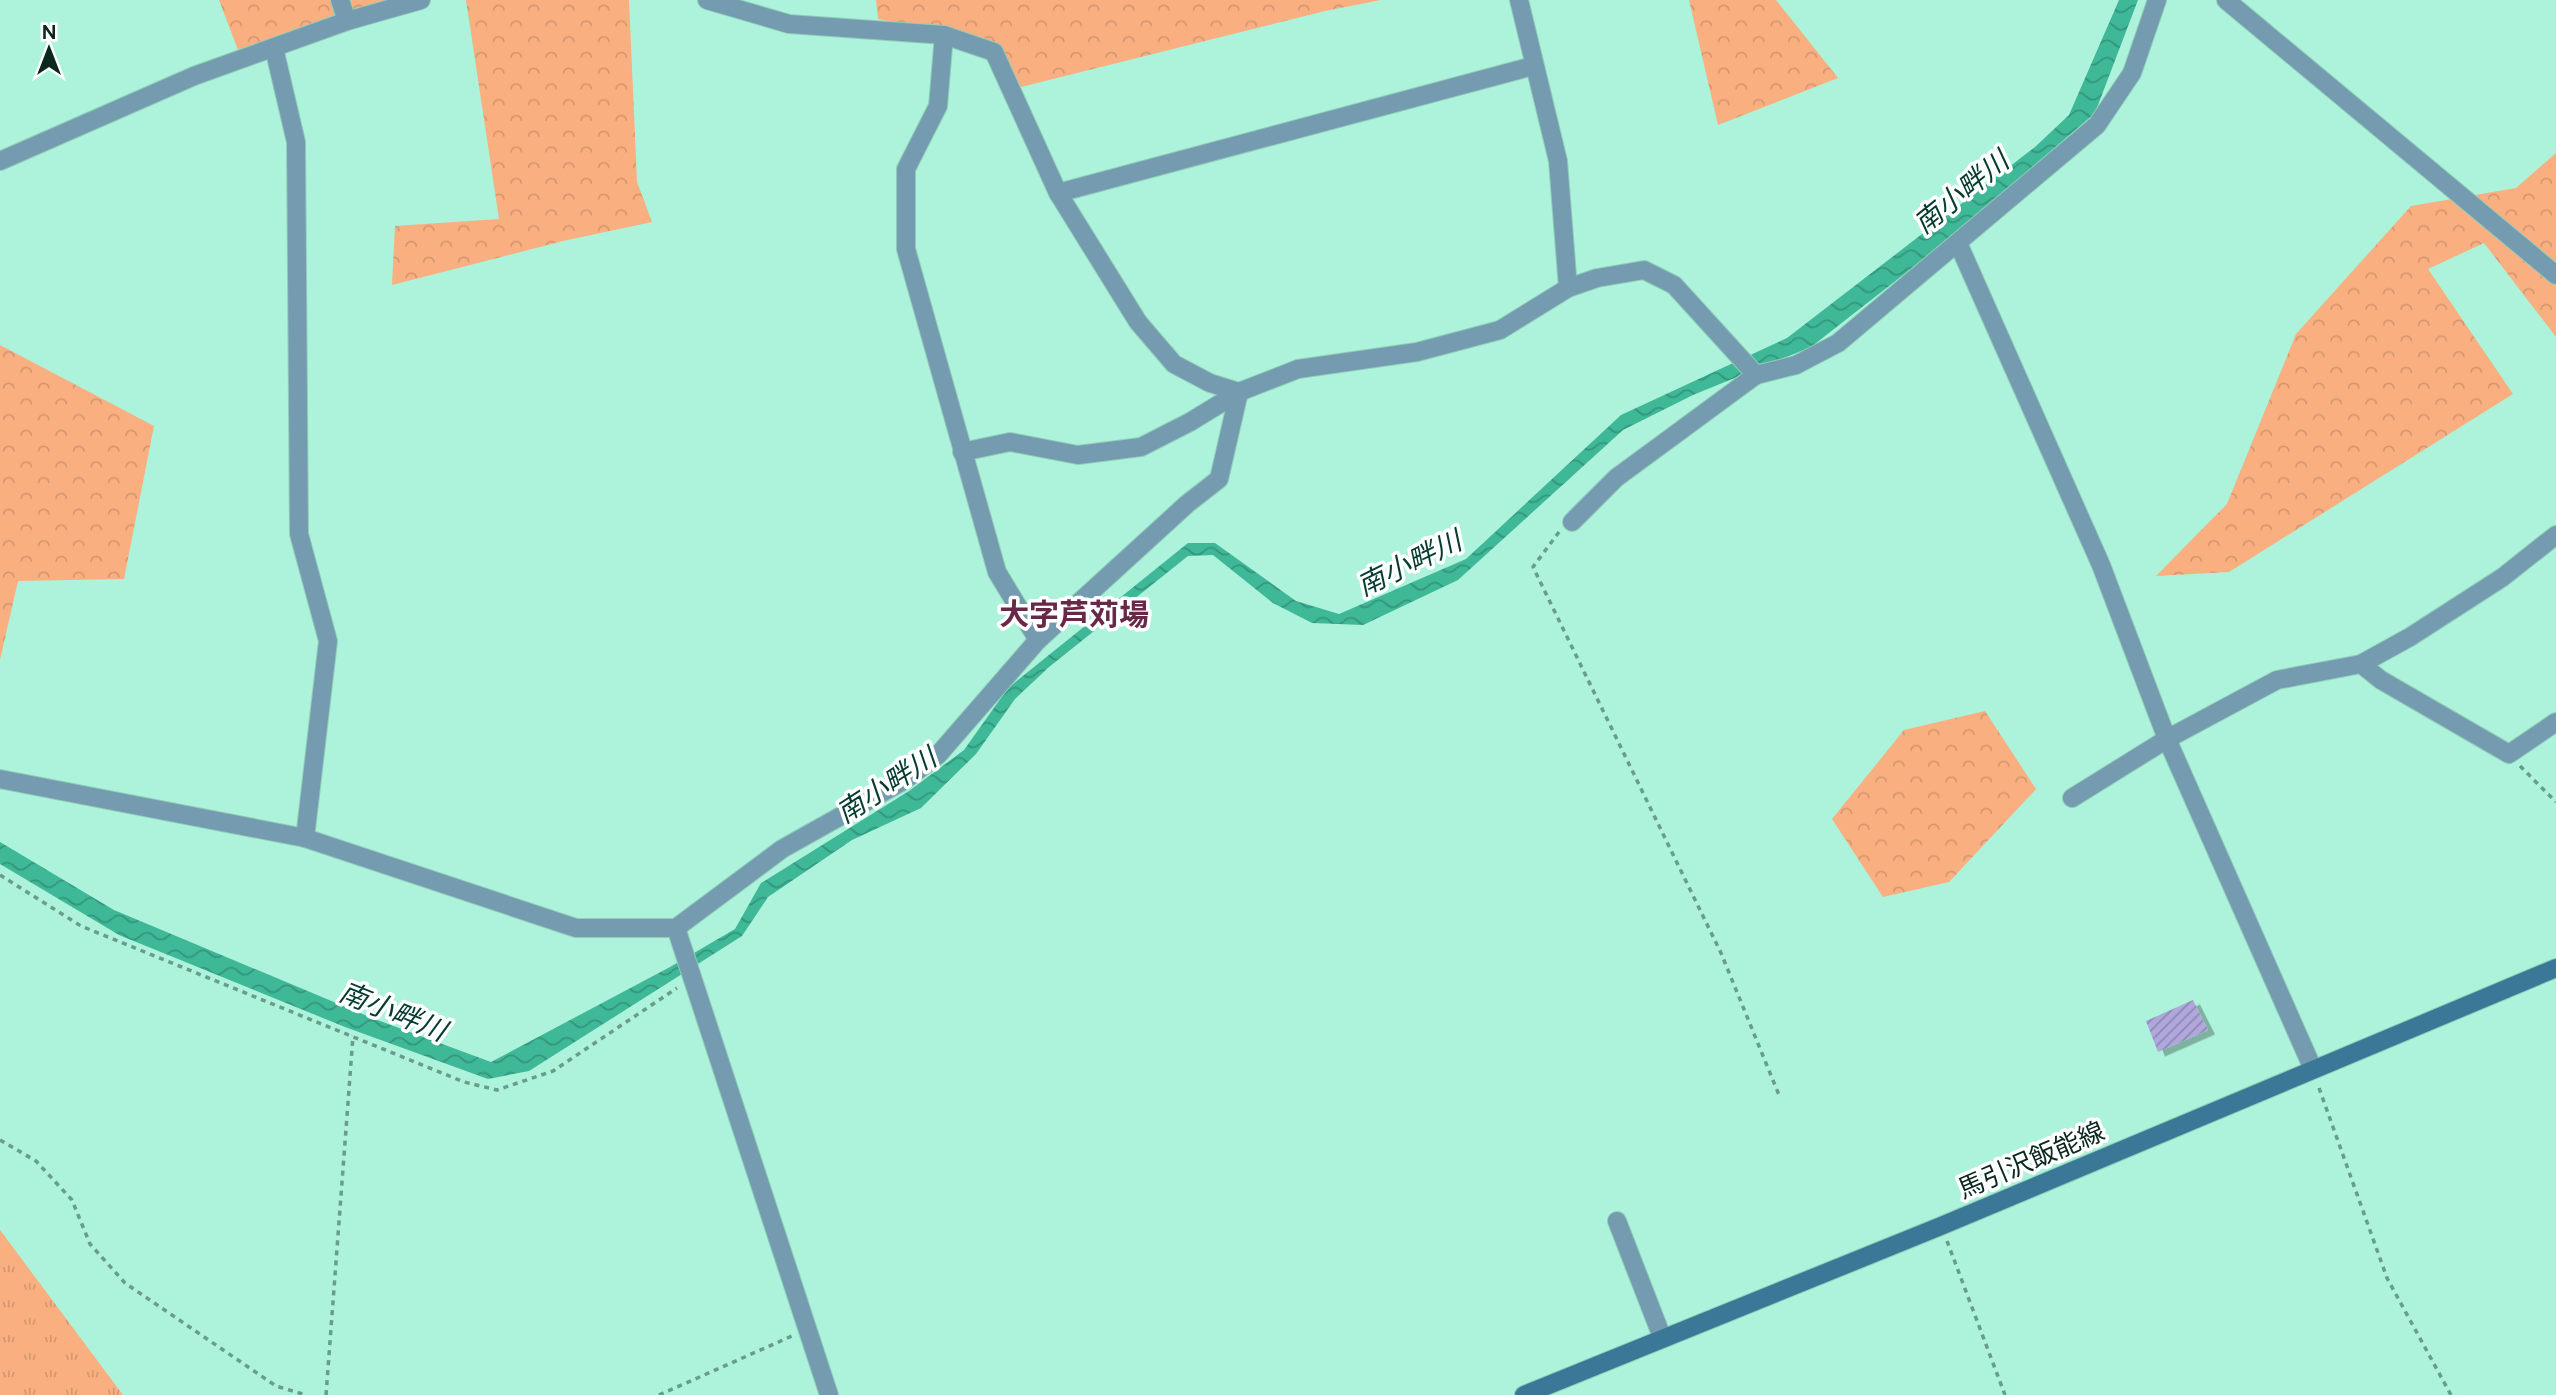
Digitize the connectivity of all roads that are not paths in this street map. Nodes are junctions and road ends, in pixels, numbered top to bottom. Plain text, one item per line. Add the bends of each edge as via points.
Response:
1 (340, 0) edge
2 (421, 0) edge
3 (707, 0) edge
4 (1519, 0) edge
5 (2157, 0) edge
6 (2226, 0) edge
7 (347, 21) junction
8 (944, 35) junction
9 (274, 48) junction
10 (1533, 66) junction
11 (0, 161) edge
12 (1058, 193) junction
13 (1958, 243) junction
14 (2556, 275) edge
15 (1567, 288) junction
16 (1756, 375) junction
17 (1239, 392) junction
18 (962, 452) junction
19 (1572, 522) road end
20 (2556, 535) edge
21 (1038, 640) junction
22 (2361, 664) junction
23 (2556, 722) edge
24 (2167, 739) junction
25 (0, 779) edge
26 (2071, 798) dead end
27 (305, 838) junction
28 (678, 937) junction
29 (2556, 968) edge
30 (2313, 1069) junction
31 (1617, 1221) dead end
32 (1662, 1337) junction
33 (829, 1395) edge
34 (1524, 1395) edge

1 - 7 street
2 - 7 street
3 - 8 street via 789,23
4 - 10 street
5 - 13 street via 2132,73 2096,125
6 - 14 street
7 - 9 street
8 - 12 street via 994,51
8 - 18 street via 938,106 906,169 906,249
9 - 11 street via 194,76
9 - 27 street via 296,142 299,534 328,641
10 - 12 street
10 - 15 street via 1558,161
12 - 17 street via 1138,321 1174,364
13 - 16 street via 1838,343 1796,365
13 - 24 street via 2101,565
15 - 16 street via 1644,270 1674,285
15 - 17 street via 1500,330 1417,352 1298,369
16 - 19 street via 1616,478
17 - 18 street via 1141,447 1078,455 1010,442
17 - 21 street via 1219,479
18 - 21 street via 997,572
20 - 22 street via 2503,577
21 - 28 street via 922,769 782,849
22 - 23 street via 2509,754
22 - 24 street via 2277,680
24 - 26 street
24 - 30 street
25 - 27 street
27 - 28 street via 576,928
28 - 33 street
29 - 30 main road, 馬引沢飯能線
30 - 32 main road, 馬引沢飯能線 via 1941,1226
31 - 32 street
32 - 34 main road, 馬引沢飯能線

